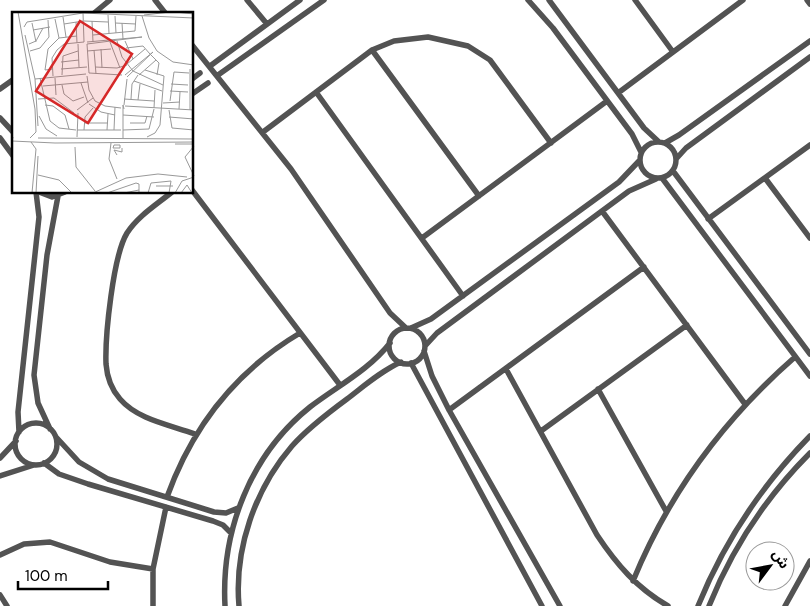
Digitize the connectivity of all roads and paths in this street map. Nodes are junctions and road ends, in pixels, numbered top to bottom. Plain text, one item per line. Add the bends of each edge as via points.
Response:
1 (110, 0) edge
2 (155, 0) edge
3 (247, 0) edge
4 (300, 0) edge
5 (324, 0) edge
6 (528, 0) edge
7 (549, 0) edge
8 (635, 0) edge
9 (743, 0) edge
10 (808, 0) edge
11 (810, 4) edge
12 (95, 12) edge
13 (164, 12) edge
14 (267, 24) junction
15 (810, 41) edge
16 (194, 47) edge
17 (372, 50) junction
18 (673, 52) junction
19 (810, 57) edge
20 (210, 66) junction
21 (200, 73) dead end
22 (218, 75) junction
23 (194, 78) edge
24 (12, 80) edge
25 (208, 84) dead end
26 (0, 89) edge
27 (316, 92) junction
28 (194, 93) edge
29 (618, 93) junction
30 (607, 101) junction
31 (0, 118) edge
32 (12, 131) edge
33 (263, 132) junction
34 (0, 138) edge
35 (662, 142) junction
36 (550, 143) junction
37 (810, 145) edge
38 (641, 152) junction
39 (12, 154) edge
40 (676, 159) junction
41 (640, 161) junction
42 (673, 171) junction
43 (659, 178) junction
44 (765, 178) junction
45 (194, 193) edge
46 (38, 194) edge
47 (42, 194) edge
48 (62, 194) edge
49 (170, 194) edge
50 (479, 196) junction
51 (602, 211) junction
52 (708, 219) junction
53 (422, 238) junction
54 (810, 238) edge
55 (644, 267) junction
56 (463, 296) junction
57 (687, 325) junction
58 (409, 328) junction
59 (300, 333) junction
60 (390, 343) junction
61 (425, 348) junction
62 (810, 354) edge
63 (795, 356) junction
64 (401, 362) junction
65 (411, 363) junction
66 (506, 369) junction
67 (810, 376) edge
68 (340, 386) junction
69 (598, 389) junction
70 (745, 404) junction
71 (449, 410) junction
72 (50, 429) junction
73 (541, 431) junction
74 (19, 432) junction
75 (195, 434) junction
76 (810, 436) edge
77 (56, 437) junction
78 (16, 441) junction
79 (810, 453) edge
80 (0, 458) edge
81 (44, 463) junction
82 (36, 465) junction
83 (0, 476) edge
84 (167, 497) junction
85 (166, 507) junction
86 (238, 508) junction
87 (666, 512) junction
88 (231, 533) junction
89 (0, 555) edge
90 (810, 561) edge
91 (153, 569) junction
92 (633, 581) junction
93 (0, 594) edge
94 (7, 606) edge
95 (153, 606) edge
96 (225, 606) edge
97 (239, 606) edge
98 (542, 606) edge
99 (560, 606) edge
100 (668, 606) edge
101 (698, 606) edge
102 (709, 606) edge
103 (785, 606) edge

1 - 12 street
2 - 13 street
3 - 14 street
4 - 14 street
5 - 22 street
6 - 30 street
7 - 29 street
8 - 18 street
9 - 18 street
10 - 11 street
14 - 20 street
15 - 35 street via 679,135
16 - 20 street
17 - 27 street
17 - 36 street via 394,40 417,37 468,46 490,60
17 - 50 street
18 - 29 street
19 - 40 street via 686,148
20 - 22 street
21 - 23 street
22 - 33 street
24 - 26 street
25 - 28 street
27 - 33 street
27 - 53 street
29 - 35 street via 647,132
30 - 36 street
30 - 38 street
31 - 32 street
33 - 58 street via 312,197 390,313
34 - 39 street
35 - 38 street via 652,143
35 - 40 street via 675,152
36 - 50 street
37 - 44 street
38 - 41 street
40 - 42 street
41 - 43 street via 644,173
41 - 56 street via 619,182
42 - 43 street
42 - 52 street
43 - 51 street via 638,186
43 - 63 street
44 - 52 street
44 - 54 street
45 - 59 street
46 - 74 street via 39,217 18,412
47 - 48 street
48 - 72 street via 47,255 34,375 38,403
49 - 75 street via 136,222 121,244 115,269 106,365 113,388 128,407 138,414
50 - 53 street
51 - 55 street
51 - 61 street via 437,333
52 - 62 street
53 - 56 street
55 - 57 street
55 - 66 street
56 - 58 street via 426,322
57 - 69 street
57 - 70 street
58 - 60 street via 397,331
58 - 61 street via 420,333
59 - 68 street
59 - 75 street via 260,360 232,386
60 - 64 street via 391,352
60 - 68 street
61 - 65 street via 419,359
61 - 71 street via 429,370
63 - 67 street
63 - 70 street
64 - 65 street
64 - 97 street via 323,417 279,463 258,499 245,539
65 - 98 street
66 - 71 street
66 - 73 street
68 - 86 street via 309,408 280,437 256,471
69 - 73 street
69 - 87 street
70 - 87 street via 699,459
71 - 99 street
72 - 74 street via 33,423
72 - 77 street
73 - 92 street via 597,535 613,560
74 - 78 street
75 - 84 street
76 - 101 street via 776,473 743,519 715,567
77 - 81 street via 56,450
77 - 84 street via 79,462 93,471 108,479
78 - 80 street
78 - 82 street via 18,454 23,460
79 - 102 street via 754,522
81 - 82 street
81 - 85 street via 68,477
82 - 83 street
84 - 86 street via 220,513
85 - 88 street via 218,523
85 - 91 street
86 - 88 street
87 - 92 street
88 - 96 street via 224,576
89 - 91 street via 24,544 50,542 110,562
90 - 103 street
91 - 95 street
92 - 100 street
93 - 94 street

